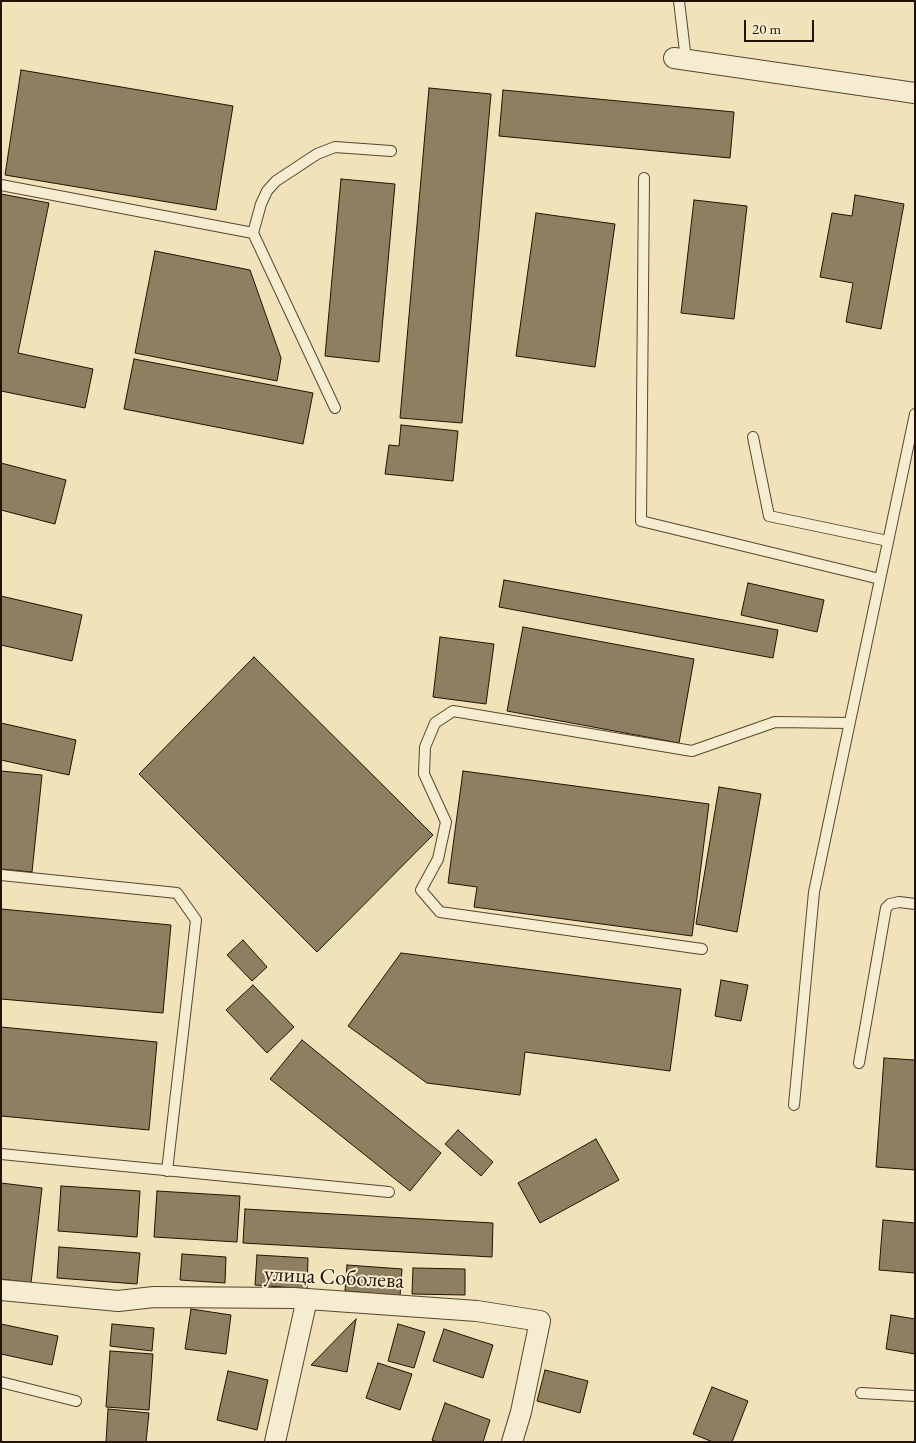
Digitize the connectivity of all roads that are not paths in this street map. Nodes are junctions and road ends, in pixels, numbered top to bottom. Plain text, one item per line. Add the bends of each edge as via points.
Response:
1 (679, 1) edge
2 (680, 59) joint
3 (915, 94) edge
4 (391, 151) dead end
5 (644, 178) dead end
6 (1, 186) edge
7 (253, 233) junction
8 (335, 408) dead end
9 (915, 414) edge
10 (753, 438) dead end
11 (888, 541) junction
12 (880, 579) junction
13 (849, 723) junction
14 (1, 875) edge
15 (915, 904) edge
16 (702, 949) dead end
17 (859, 1063) dead end
18 (794, 1105) dead end
19 (1, 1154) edge
20 (167, 1171) junction
21 (388, 1192) dead end
22 (1, 1290) edge
23 (306, 1299) junction
24 (1, 1382) edge
25 (861, 1393) dead end
26 (915, 1396) edge
27 (76, 1401) dead end
28 (275, 1442) edge
29 (512, 1442) edge

1 - 2 lane
2 - 3 street
4 - 7 lane via 335,147 317,154 276,181 267,191
5 - 12 lane via 641,521
6 - 7 lane
7 - 8 lane
9 - 11 lane
10 - 11 lane via 769,516
11 - 12 lane
12 - 13 lane
13 - 16 lane via 775,722 692,751 453,711 435,723 425,746 424,774 446,822 438,859 421,890 440,912
13 - 18 lane via 814,892
14 - 20 lane via 178,893 196,920
15 - 17 lane via 899,902 886,908
19 - 20 lane
20 - 21 lane
22 - 23 street, улица Соболева via 118,1301 154,1297
23 - 28 street
23 - 29 street, улица Соболева via 477,1311 540,1321
24 - 27 lane
25 - 26 lane

